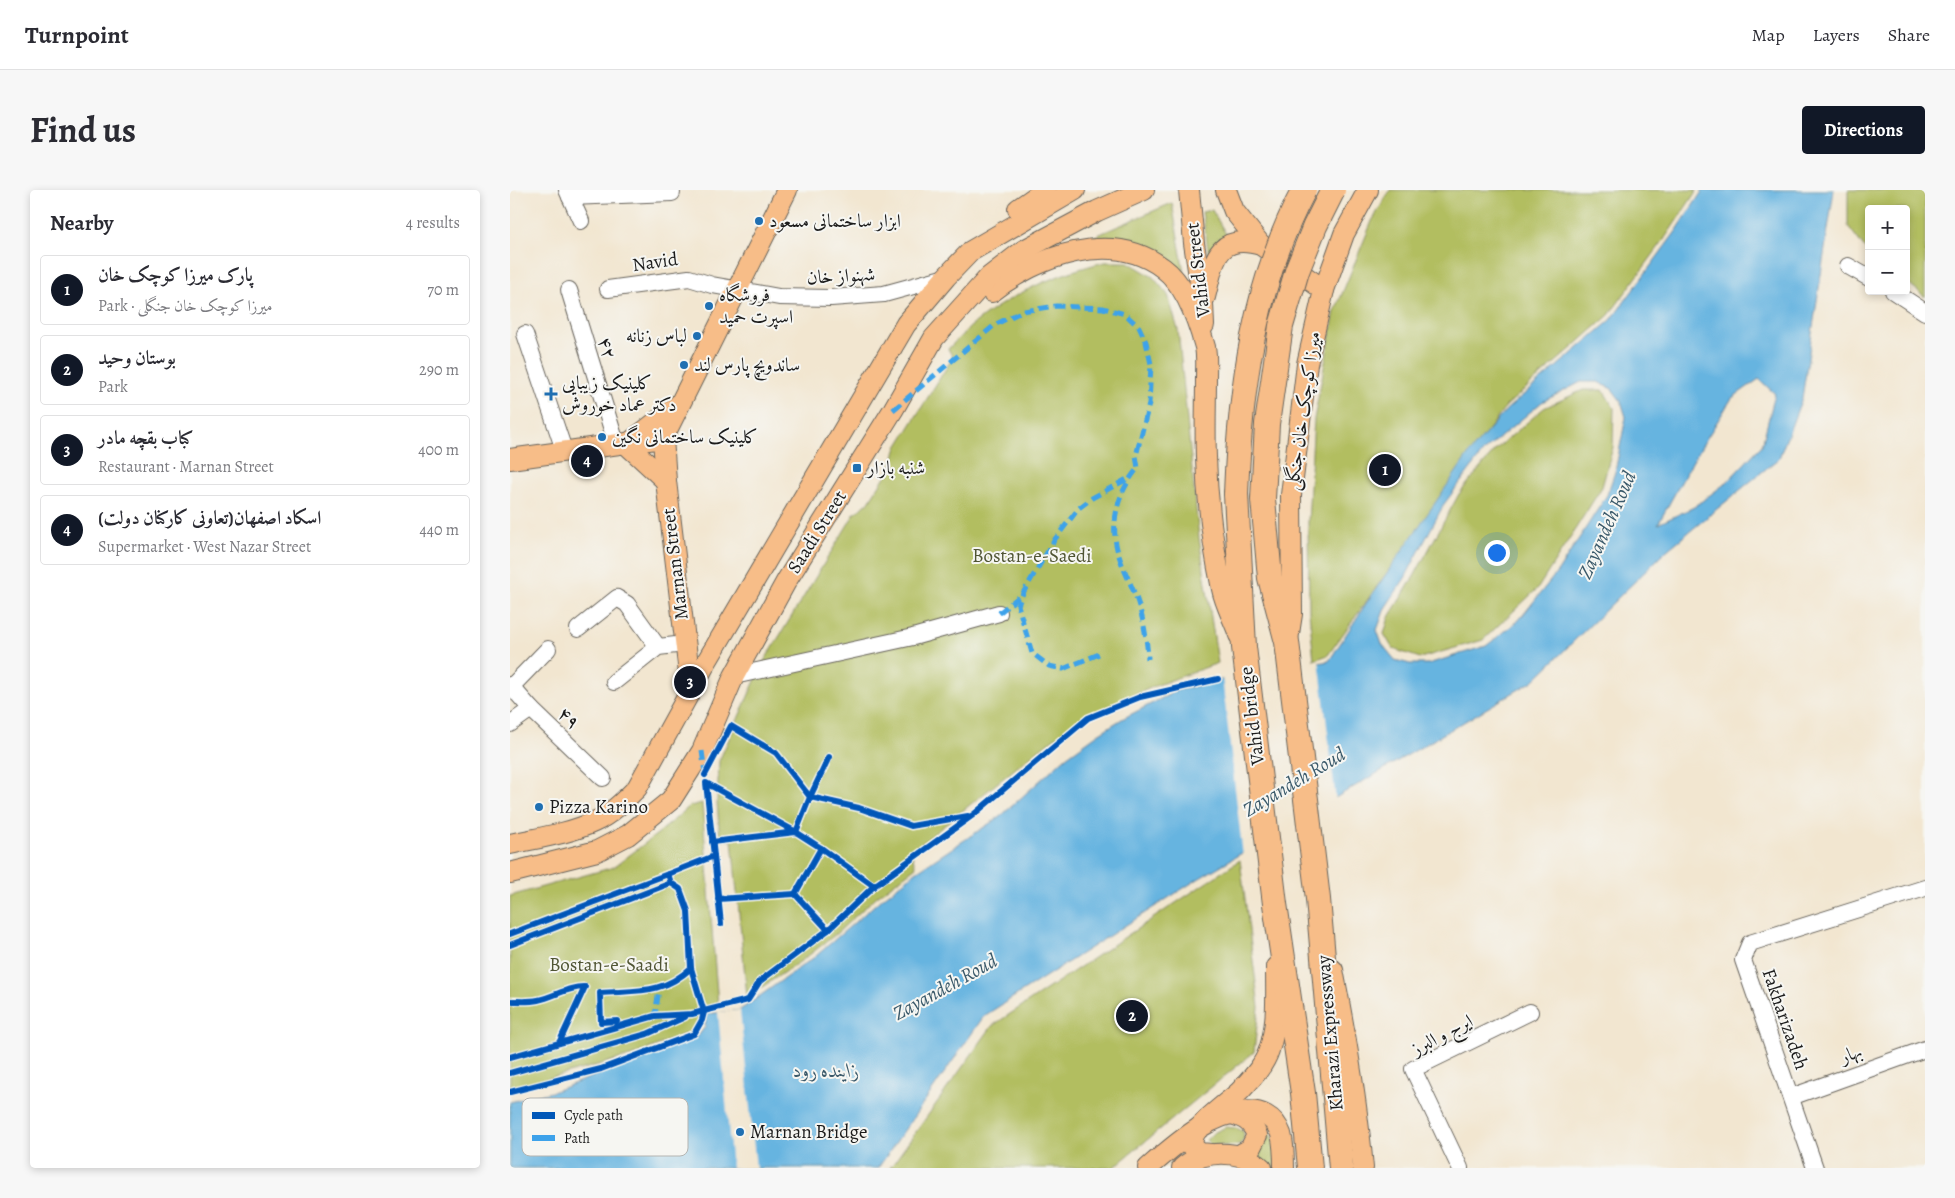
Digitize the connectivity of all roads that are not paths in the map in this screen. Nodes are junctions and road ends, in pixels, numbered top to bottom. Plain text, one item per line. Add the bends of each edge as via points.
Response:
1 (787, 190) edge
2 (1046, 190) edge
3 (1075, 190) edge
4 (1144, 190) edge
5 (1190, 190) edge
6 (1226, 190) edge
7 (1304, 190) edge
8 (1333, 190) edge
9 (1368, 190) edge
10 (623, 192) edge
11 (569, 193) edge
12 (672, 193) dead end
13 (581, 221) dead end
14 (1261, 245) junction
15 (971, 251) junction
16 (1848, 266) dead end
17 (1865, 276) edge
18 (946, 277) junction
19 (608, 289) dead end
20 (736, 289) junction
21 (569, 290) dead end
22 (1324, 290) junction
23 (1899, 295) edge
24 (1203, 303) junction
25 (1925, 312) edge
26 (525, 334) dead end
27 (934, 338) junction
28 (1206, 349) junction
29 (681, 403) junction
30 (663, 438) junction
31 (622, 445) junction
32 (565, 453) junction
33 (510, 459) edge
34 (666, 481) junction
35 (999, 613) dead end
36 (578, 629) dead end
37 (684, 634) junction
38 (1287, 642) junction
39 (658, 647) junction
40 (1244, 647) junction
41 (548, 649) dead end
42 (707, 661) junction
43 (734, 676) junction
44 (614, 682) dead end
45 (511, 686) edge
46 (692, 690) junction
47 (531, 709) junction
48 (510, 724) edge
49 (603, 778) dead end
50 (510, 844) edge
51 (510, 873) edge
52 (1925, 888) edge
53 (1318, 899) junction
54 (1275, 904) junction
55 (1530, 1012) dead end
56 (1925, 1049) edge
57 (1791, 1097) junction
58 (1231, 1114) junction
59 (1199, 1128) junction
60 (1211, 1154) junction
61 (1238, 1155) junction
62 (1148, 1168) edge
63 (1182, 1168) edge
64 (1262, 1168) edge
65 (1284, 1168) edge
66 (1310, 1168) edge
67 (1341, 1168) edge
68 (1363, 1168) edge
69 (1460, 1168) edge
70 (1815, 1168) edge

1 - 20 main road
2 - 15 main road via 1000,222
3 - 15 main road, Saadi Street
4 - 27 main road, Saadi Street via 1024,250 989,277
5 - 24 main road, Vahid Street
6 - 14 main road via 1234,211
7 - 40 highway, Vahid bridge, bridge via 1290,216 1262,294 1238,431 1236,494
8 - 38 highway, bridge via 1297,271 1281,326 1267,424 1263,499 1270,578
9 - 22 main road, میرزا کوچک خان جنگلی via 1344,234
10 - 11 street
10 - 12 street
11 - 13 street
14 - 22 main road
14 - 24 main road via 1238,242 1223,248 1214,261
15 - 18 main road, Saadi Street
16 - 17 street
18 - 20 street, شهنواز خان via 884,294 831,298 779,297
18 - 42 main road, Saadi Street via 906,324
19 - 20 street, Navid via 689,278
20 - 29 main road
21 - 31 street, ۴۲
22 - 38 main road, میرزا کوچک خان جنگلی via 1307,364 1291,495 1292,614
23 - 25 street
24 - 28 main road, Vahid Street
26 - 32 street
27 - 28 main road via 1010,277 1057,256 1102,248 1122,249 1163,268 1179,284
27 - 43 main road, Saadi Street via 787,580
28 - 40 main road, Vahid Street via 1206,459 1211,524 1222,590
29 - 30 main road
29 - 31 main road
30 - 31 main road
30 - 34 main road, Marnan Street
31 - 32 main road
31 - 34 main road
32 - 33 main road
34 - 37 main road, Marnan Street
35 - 43 street via 913,637
36 - 39 street via 617,598 627,604
37 - 39 street
37 - 42 main road
37 - 46 main road, Marnan Street
38 - 53 highway
39 - 44 street
40 - 54 highway, Vahid bridge
41 - 45 street
42 - 43 main road
42 - 46 main road, Saadi Street
43 - 51 main road, Saadi Street via 702,751 671,800 628,835 597,850
45 - 47 street, ۴۹
46 - 50 main road, Saadi Street via 637,788 627,798 596,822
47 - 48 street
47 - 49 street, ۴۹
52 - 57 street, Fakharizadeh via 1750,943 1743,960
53 - 67 highway, Kharazi Expressway
53 - 68 main road via 1347,1040
54 - 59 main road via 1277,1006 1269,1051 1260,1068
54 - 66 highway, Kharazi Expressway via 1303,1093
55 - 69 street, ایرج و البرز via 1413,1069
56 - 57 street, بهار
57 - 70 street, Fakharizadeh
58 - 59 main road
58 - 61 main road via 1246,1118 1257,1135 1250,1150
58 - 65 main road via 1245,1111 1265,1113 1275,1122 1282,1141
59 - 60 main road via 1192,1138 1193,1147 1200,1153
59 - 62 main road
60 - 61 main road
60 - 63 main road
61 - 64 main road

